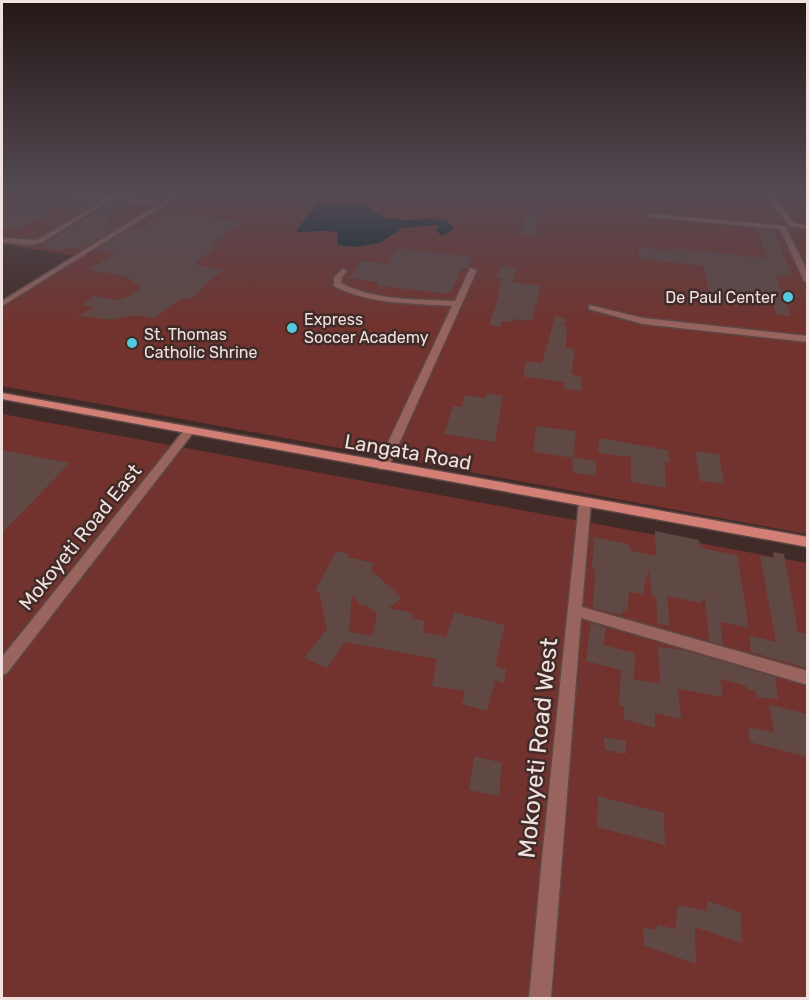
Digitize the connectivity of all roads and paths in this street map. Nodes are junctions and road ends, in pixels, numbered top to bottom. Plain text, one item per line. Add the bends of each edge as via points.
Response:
1 (46, 238) edge
2 (109, 238) edge
3 (788, 238) edge
4 (2, 240) edge
5 (473, 270) dead end
6 (343, 271) dead end
7 (807, 281) edge
8 (2, 304) edge
9 (458, 304) junction
10 (592, 307) dead end
11 (807, 339) edge
12 (2, 396) edge
13 (189, 431) junction
14 (383, 466) junction
15 (585, 502) junction
16 (807, 542) edge
17 (576, 611) junction
18 (2, 668) edge
19 (807, 678) edge
20 (540, 999) edge

1 - 4 street via 28,243
2 - 8 street
3 - 7 street
5 - 9 street
6 - 9 street via 337,284 367,296
9 - 14 street
10 - 11 street via 643,321
12 - 13 main road, Langata Road
13 - 14 main road, Langata Road
13 - 18 street, Mokoyeti Road East
14 - 15 main road, Langata Road
15 - 16 main road, Langata Road
15 - 17 street, Mokoyeti Road West
17 - 19 street
17 - 20 street, Mokoyeti Road West

